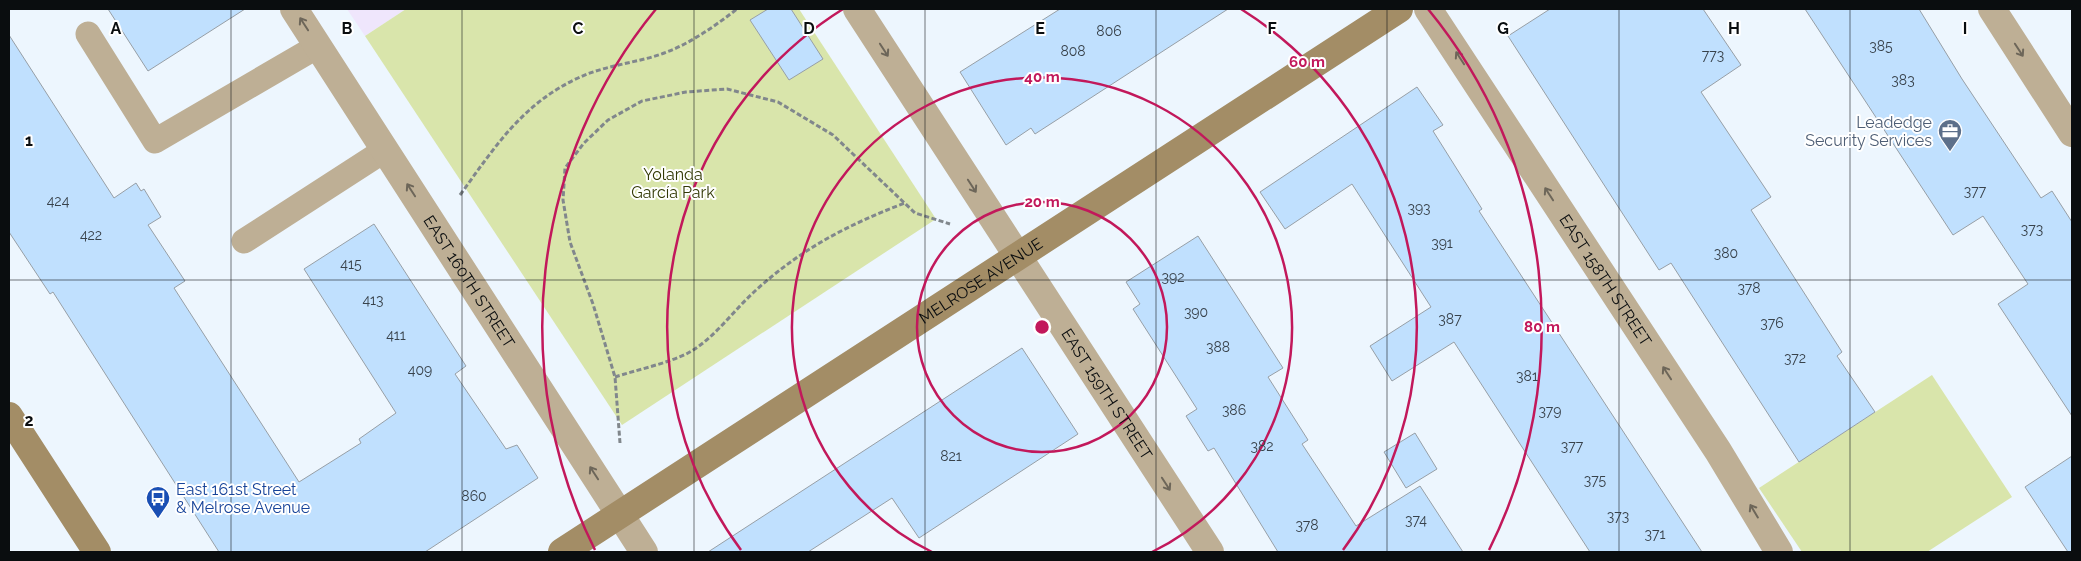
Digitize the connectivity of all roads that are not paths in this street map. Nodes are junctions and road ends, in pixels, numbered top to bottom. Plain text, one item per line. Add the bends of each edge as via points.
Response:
1 (294, 9) edge
2 (857, 9) edge
3 (1399, 9) edge
4 (1428, 9) edge
5 (1992, 9) edge
6 (88, 34) dead end
7 (318, 46) junction
8 (2072, 133) edge
9 (385, 150) junction
10 (244, 241) dead end
11 (1018, 257) junction
12 (9, 416) edge
13 (620, 514) junction
14 (96, 552) edge
15 (562, 552) edge
16 (644, 552) edge
17 (1210, 552) edge
18 (1779, 552) edge

7 -> 1 street, EAST 160TH STREET
2 -> 11 street, EAST 159TH STREET
3 - 11 main road, MELROSE AVENUE
18 -> 4 street, EAST 158TH STREET via 1718,451
5 -> 8 street
6 - 7 lane via 155,141
7 - 9 street, EAST 160TH STREET
9 - 10 lane
13 -> 9 street, EAST 160TH STREET
11 - 13 main road, MELROSE AVENUE
11 -> 17 street, EAST 159TH STREET
12 - 14 main road
13 - 15 main road, MELROSE AVENUE
13 - 16 street, EAST 160TH STREET

